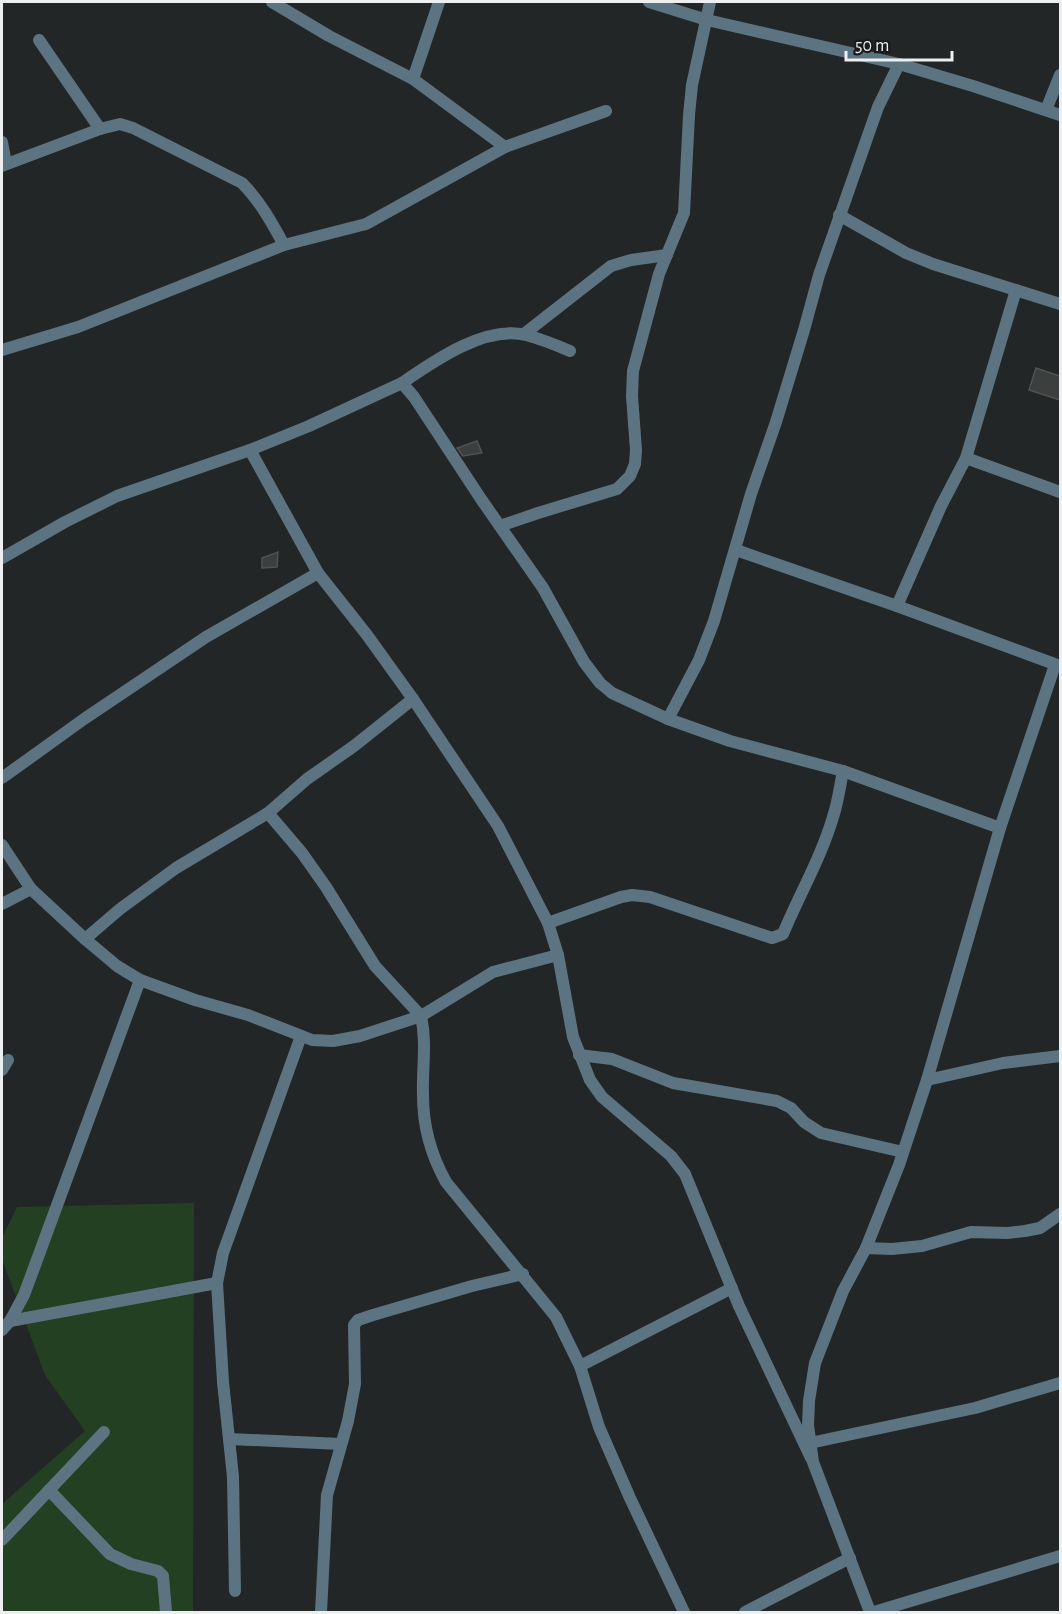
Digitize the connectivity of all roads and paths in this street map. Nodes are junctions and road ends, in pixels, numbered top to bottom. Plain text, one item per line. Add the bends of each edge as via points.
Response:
1 (272, 2) edge
2 (439, 2) edge
3 (650, 2) edge
4 (710, 2) edge
5 (707, 20) junction
6 (39, 40) dead end
7 (898, 64) junction
8 (1060, 75) edge
9 (414, 79) junction
10 (1046, 110) junction
11 (606, 111) dead end
12 (1060, 115) edge
13 (100, 129) junction
14 (2, 142) edge
15 (505, 147) junction
16 (2, 166) edge
17 (839, 215) junction
18 (284, 245) junction
19 (667, 255) junction
20 (1016, 290) junction
21 (1060, 304) edge
22 (524, 334) junction
23 (2, 350) edge
24 (570, 351) dead end
25 (402, 383) junction
26 (250, 450) junction
27 (966, 458) junction
28 (1060, 492) edge
29 (500, 526) junction
30 (736, 550) junction
31 (2, 558) edge
32 (318, 573) junction
33 (897, 606) junction
34 (1058, 666) edge
35 (413, 699) junction
36 (668, 719) junction
37 (843, 771) junction
38 (2, 778) edge
39 (268, 813) junction
40 (1000, 828) junction
41 (2, 845) edge
42 (31, 889) junction
43 (2, 904) edge
44 (548, 923) junction
45 (85, 939) junction
46 (558, 955) junction
47 (140, 980) junction
48 (421, 1016) junction
49 (301, 1036) junction
50 (579, 1055) junction
51 (1060, 1056) edge
52 (927, 1080) junction
53 (903, 1152) junction
54 (1060, 1214) edge
55 (866, 1248) junction
56 (523, 1274) junction
57 (217, 1283) junction
58 (732, 1288) junction
59 (10, 1321) junction
60 (2, 1330) edge
61 (580, 1366) junction
62 (1060, 1383) edge
63 (104, 1432) dead end
64 (229, 1438) junction
65 (810, 1443) junction
66 (341, 1444) junction
67 (813, 1462) junction
68 (49, 1490) junction
69 (2, 1540) edge
70 (1060, 1556) edge
71 (850, 1558) junction
72 (235, 1591) dead end
73 (166, 1612) edge
74 (321, 1612) edge
75 (684, 1612) edge
76 (745, 1612) edge
77 (872, 1612) edge

1 - 9 street
2 - 9 street
3 - 5 street
4 - 5 street
5 - 7 street
5 - 19 street via 692,85 684,213
6 - 13 street
7 - 10 street
7 - 17 street
8 - 10 street
9 - 15 street
10 - 12 street
11 - 15 street
13 - 16 street
13 - 18 street via 120,124 133,128 242,183 259,202
14 - 16 street
15 - 18 street via 366,224
17 - 20 street via 906,253
17 - 30 street
18 - 23 street via 78,327
19 - 22 street via 611,266
19 - 29 street via 633,370 636,450 630,476 617,489
20 - 21 street
20 - 27 street
22 - 24 street
22 - 25 street via 494,334 468,343
25 - 26 street
25 - 29 street
26 - 31 street via 117,496
26 - 32 street
27 - 28 street
27 - 33 street
29 - 36 street via 600,683 612,693
30 - 33 street
30 - 36 street via 699,660
32 - 35 street
32 - 38 street via 206,637
33 - 34 street
34 - 40 street
35 - 39 street
35 - 44 street via 498,826
36 - 37 street via 730,741
37 - 40 street
37 - 44 street via 833,816 812,872 783,934 778,937 772,939 650,897 632,895
39 - 45 street via 176,868
39 - 48 street via 326,886 375,966
40 - 52 street
41 - 42 street
42 - 43 street
42 - 45 street
44 - 46 street
45 - 47 street
46 - 48 street via 493,972
46 - 50 street via 568,1018
47 - 49 street
47 - 59 street via 24,1295
48 - 49 street via 333,1041
48 - 56 street via 426,1132 436,1164 446,1182
49 - 57 street via 222,1253
50 - 53 street via 612,1059 674,1083 777,1101 821,1132
50 - 58 street via 602,1097 671,1156 685,1174
51 - 52 street
52 - 53 street
53 - 55 street
54 - 55 street via 1040,1228 1025,1231 971,1232 922,1246
55 - 65 street via 843,1291 815,1363 808,1401
56 - 61 street via 556,1317
56 - 66 street via 358,1320 353,1333 353,1401
57 - 59 street
57 - 64 street
58 - 61 street
58 - 67 street
59 - 60 street
61 - 75 street via 599,1427
62 - 65 street via 975,1408
63 - 68 street
64 - 66 street
64 - 72 street
65 - 67 street
66 - 74 street via 327,1495
67 - 71 street
68 - 69 street
68 - 73 street via 110,1554 163,1576
70 - 77 street
71 - 76 street
71 - 77 street

